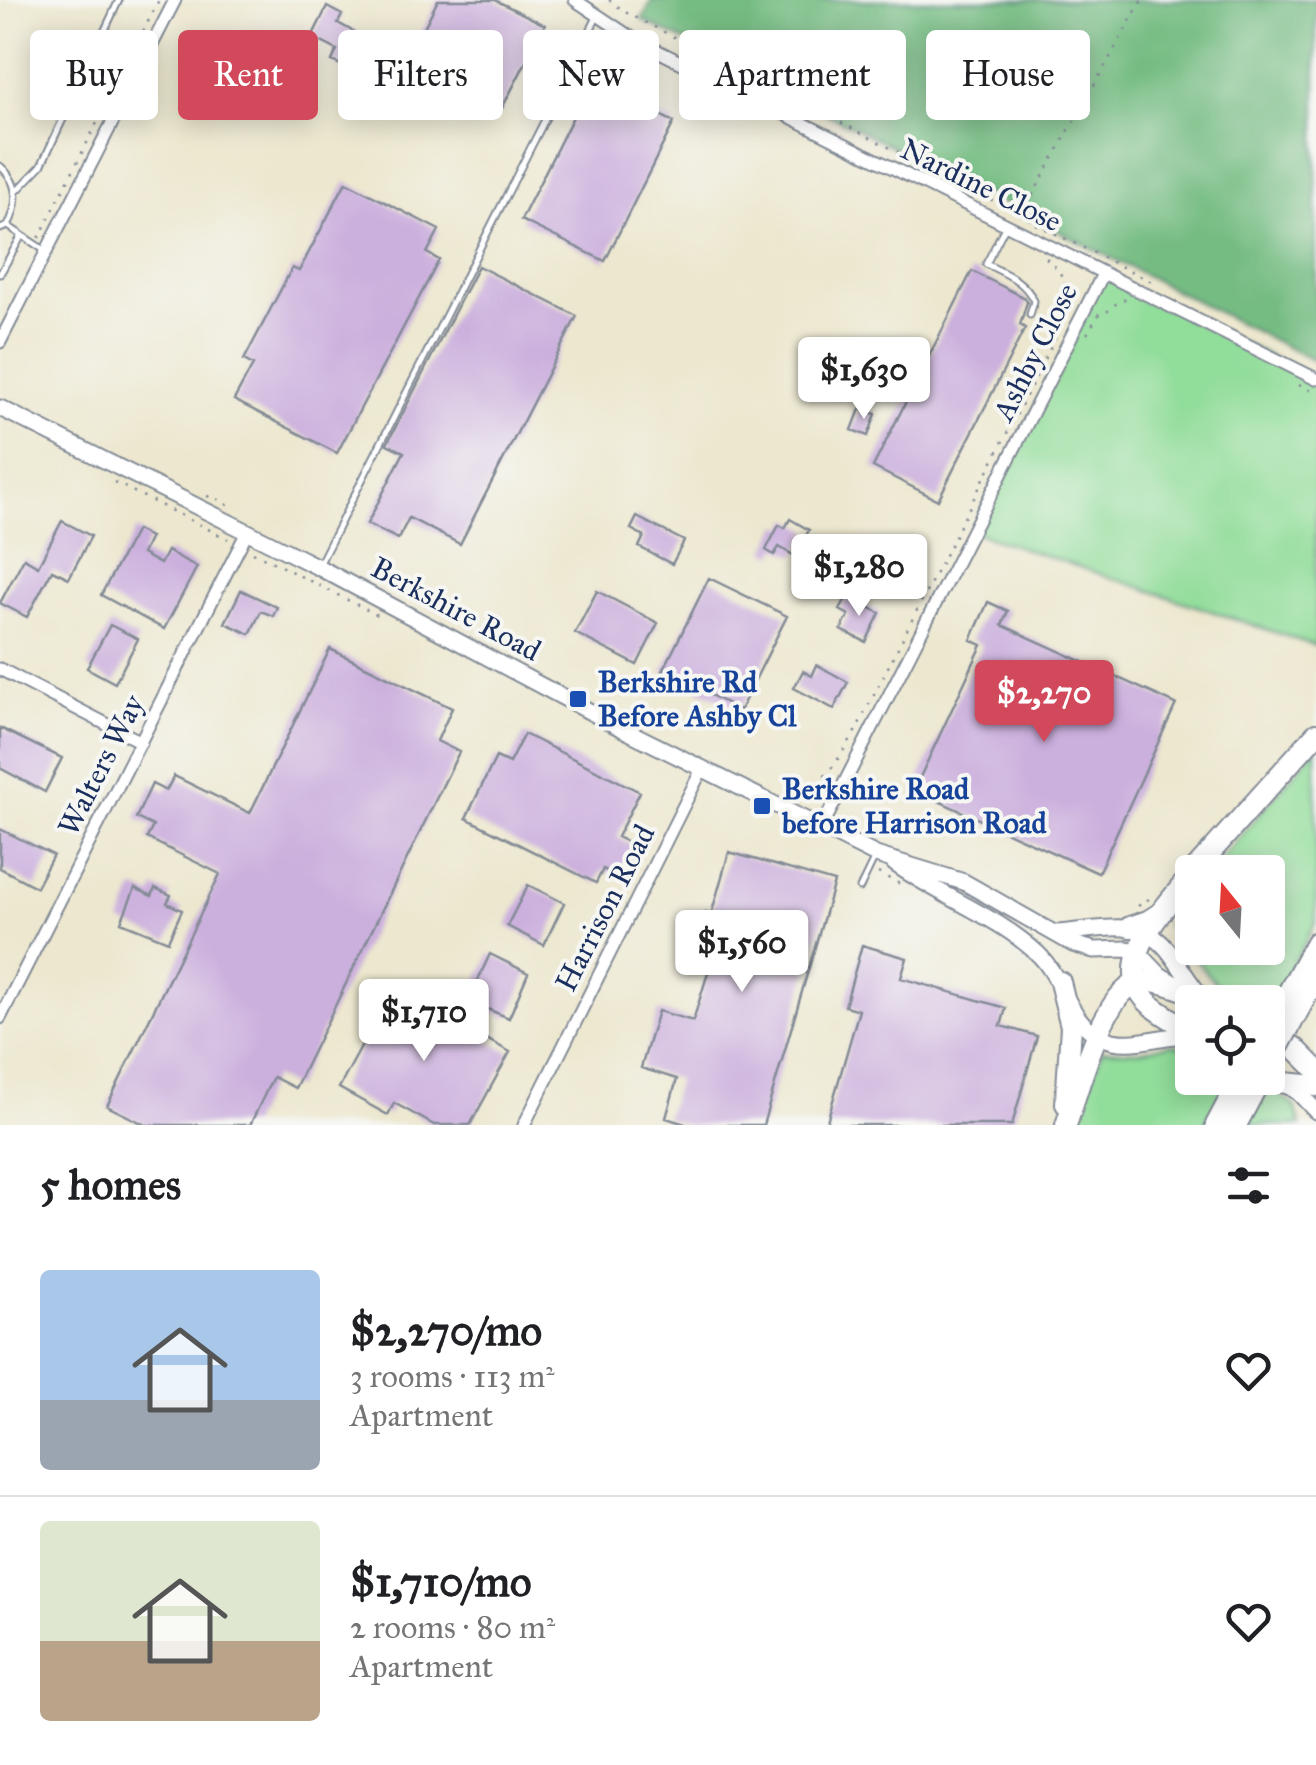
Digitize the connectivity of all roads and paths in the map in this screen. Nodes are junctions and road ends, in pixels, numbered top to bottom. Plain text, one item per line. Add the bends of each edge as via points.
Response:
1 (119, 0) edge
2 (159, 0) edge
3 (175, 0) edge
4 (575, 0) edge
5 (609, 0) edge
6 (1142, 0) edge
7 (598, 16) junction
8 (0, 166) edge
9 (16, 192) junction
10 (1021, 215) junction
11 (1006, 226) junction
12 (4, 228) edge
13 (1028, 236) junction
14 (22, 237) junction
15 (40, 249) junction
16 (0, 274) edge
17 (1103, 274) junction
18 (1147, 296) junction
19 (1030, 315) dead end
20 (1065, 332) junction
21 (0, 342) edge
22 (1316, 379) edge
23 (0, 408) edge
24 (103, 476) dead end
25 (243, 540) junction
26 (318, 567) junction
27 (384, 618) dead end
28 (0, 669) edge
29 (1316, 734) edge
30 (140, 742) junction
31 (703, 767) junction
32 (780, 794) dead end
33 (822, 827) junction
34 (1209, 855) edge
35 (882, 856) junction
36 (889, 879) dead end
37 (860, 888) dead end
38 (914, 892) dead end
39 (1175, 897) edge
40 (1055, 933) junction
41 (1139, 938) junction
42 (1316, 942) edge
43 (1316, 978) edge
44 (1060, 982) junction
45 (1136, 983) junction
46 (1175, 985) edge
47 (1194, 985) edge
48 (1175, 987) edge
49 (1285, 1006) edge
50 (1285, 1014) edge
51 (0, 1018) edge
52 (1175, 1022) edge
53 (1099, 1036) junction
54 (1175, 1036) edge
55 (1285, 1036) edge
56 (1294, 1048) junction
57 (1316, 1054) edge
58 (1316, 1070) edge
59 (1285, 1083) edge
60 (1316, 1086) edge
61 (1285, 1094) edge
62 (1244, 1095) edge
63 (1251, 1095) edge
64 (1316, 1111) edge
65 (524, 1125) edge
66 (1065, 1125) edge
67 (1216, 1125) edge
68 (1236, 1125) edge

1 - 9 lane via 41,166
2 - 15 path
3 - 15 street
4 - 7 street, Nardine Close
5 - 10 path
6 - 10 path
7 - 11 street, Nardine Close
7 - 26 lane
8 - 9 lane
9 - 12 lane
10 - 18 path via 1154,283
11 - 13 street, Nardine Close
11 - 19 lane via 986,264 1030,292
12 - 14 lane
13 - 17 street, Nardine Close
13 - 20 path via 1024,242 1057,267 1066,283
14 - 15 lane
14 - 16 lane
15 - 21 street
17 - 18 street, Nardine Close
17 - 20 street, Ashby Close
18 - 20 path via 1143,305 1118,301 1099,314 1083,340
18 - 22 street, Nardine Close
20 - 32 path via 854,736 814,787
20 - 33 street, Ashby Close
23 - 25 main road, Berkshire Road
24 - 25 path
25 - 26 main road, Berkshire Road
25 - 27 path
25 - 30 street, Walters Way
26 - 31 main road, Berkshire Road
28 - 30 street
29 - 34 highway
30 - 51 street, Walters Way
31 - 33 main road, Berkshire Road
31 - 65 street, Harrison Road
33 - 35 main road, Berkshire Road
35 - 37 lane
35 - 40 main road, Berkshire Road via 964,882
35 - 44 main road, Berkshire Road via 1017,937
36 - 38 path
39 - 41 highway
40 - 41 main road
40 - 41 main road, Berkshire Road via 1085,948 1127,948
41 - 45 highway
41 - 46 main road via 1160,975
41 - 47 main road via 1166,947
42 - 49 highway
43 - 50 highway
44 - 53 main road, Berkshire Road via 1076,1014
44 - 66 highway via 1071,1026
45 - 48 highway
45 - 52 highway via 1150,1005
45 - 53 highway via 1114,1002
53 - 54 main road via 1131,1042
53 - 66 highway
55 - 56 main road
56 - 57 main road
56 - 58 highway
59 - 60 highway
61 - 64 main road
62 - 67 highway
63 - 68 highway

